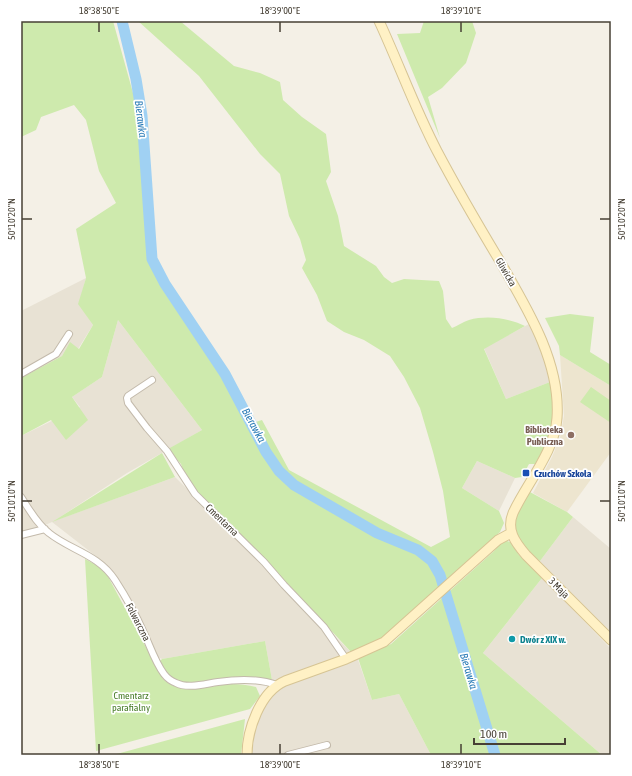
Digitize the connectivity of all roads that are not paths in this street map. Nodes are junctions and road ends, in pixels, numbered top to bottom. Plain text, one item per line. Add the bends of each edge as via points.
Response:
1 (379, 21) edge
2 (69, 334) dead end
3 (21, 374) edge
4 (152, 380) dead end
5 (21, 497) edge
6 (45, 529) junction
7 (511, 532) junction
8 (21, 535) edge
9 (611, 640) edge
10 (346, 659) junction
11 (277, 685) junction
12 (327, 745) dead end
13 (247, 755) edge
14 (288, 755) edge

1 - 7 main road, Gliwicka via 427,130 463,198 529,311 550,365 557,403 556,429 513,513
2 - 3 street via 56,354
4 - 10 street, Cmentarna via 128,396 128,403 167,451 194,494 264,562 324,627
5 - 6 street, Folwarczna
6 - 8 street
6 - 11 street, Folwarczna via 95,560 113,577 143,630 161,669 170,681 192,686 232,680 254,680
7 - 9 main road, 3 Maja via 526,555
7 - 10 main road via 501,537 384,642
10 - 11 main road
11 - 13 main road via 253,720
12 - 14 street

